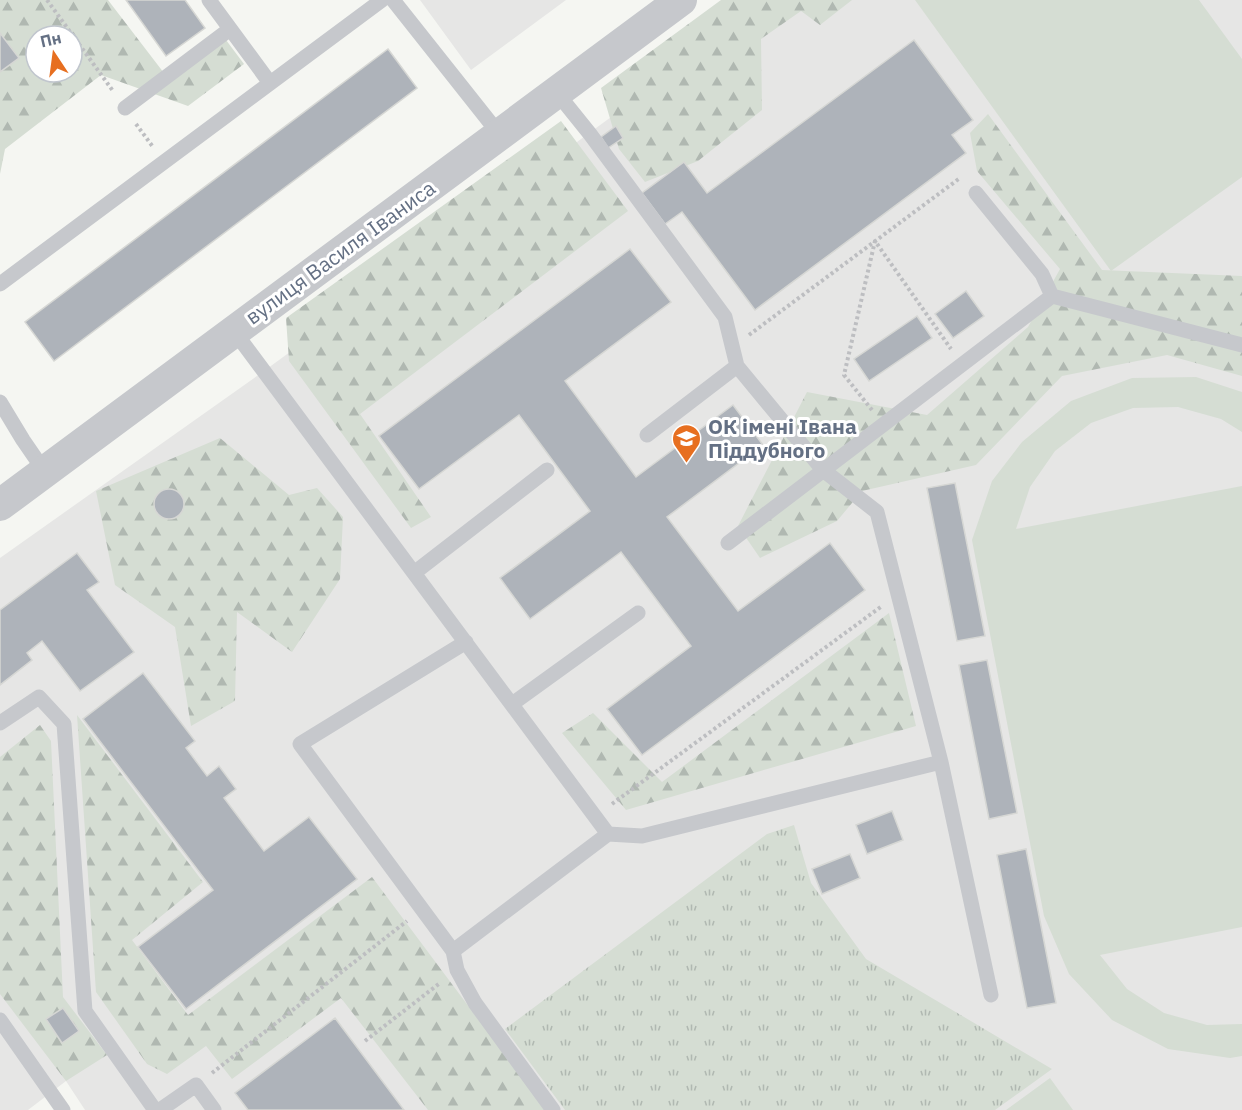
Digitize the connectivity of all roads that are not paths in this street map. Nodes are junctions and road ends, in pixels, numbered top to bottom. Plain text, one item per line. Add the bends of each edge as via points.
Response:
1 (209, 0) edge
2 (382, 0) edge
3 (393, 0) edge
4 (681, 0) edge
5 (231, 29) junction
6 (270, 83) junction
7 (557, 93) junction
8 (125, 108) road end
9 (500, 135) junction
10 (976, 193) road end
11 (0, 284) edge
12 (1052, 296) junction
13 (234, 331) junction
14 (1242, 345) edge
15 (737, 366) junction
16 (0, 402) edge
17 (647, 435) dead end
18 (547, 470) dead end
19 (823, 470) junction
20 (45, 472) junction
21 (0, 505) edge
22 (728, 543) dead end
23 (414, 573) junction
24 (638, 612) dead end
25 (466, 642) junction
26 (512, 704) junction
27 (0, 723) edge
28 (941, 762) junction
29 (608, 834) junction
30 (453, 951) junction
31 (991, 995) dead end
32 (0, 1020) edge
33 (63, 1110) edge
34 (155, 1110) edge
35 (160, 1110) edge
36 (214, 1110) edge
37 (553, 1110) edge

1 - 5 lane
2 - 6 lane
3 - 9 lane
4 - 7 street, вулиця Василя Іваниса
5 - 6 lane
5 - 8 lane
6 - 11 lane
7 - 9 street, вулиця Василя Іваниса
7 - 15 lane via 725,317
9 - 13 street, вулиця Василя Іваниса
10 - 12 lane via 1042,274
12 - 14 lane
12 - 19 lane
13 - 20 street, вулиця Василя Іваниса
13 - 23 lane
15 - 17 lane
15 - 19 lane
16 - 20 lane
18 - 23 lane
19 - 22 lane
19 - 28 lane via 877,512
20 - 21 street, вулиця Василя Іваниса
23 - 25 lane
24 - 26 lane
25 - 26 lane
25 - 30 lane via 300,744
26 - 29 lane
27 - 34 lane via 39,696 64,724 85,1011
28 - 29 lane via 642,836
28 - 31 lane
29 - 30 lane
30 - 37 lane via 457,970 475,1003
32 - 33 lane
35 - 36 lane via 196,1086

